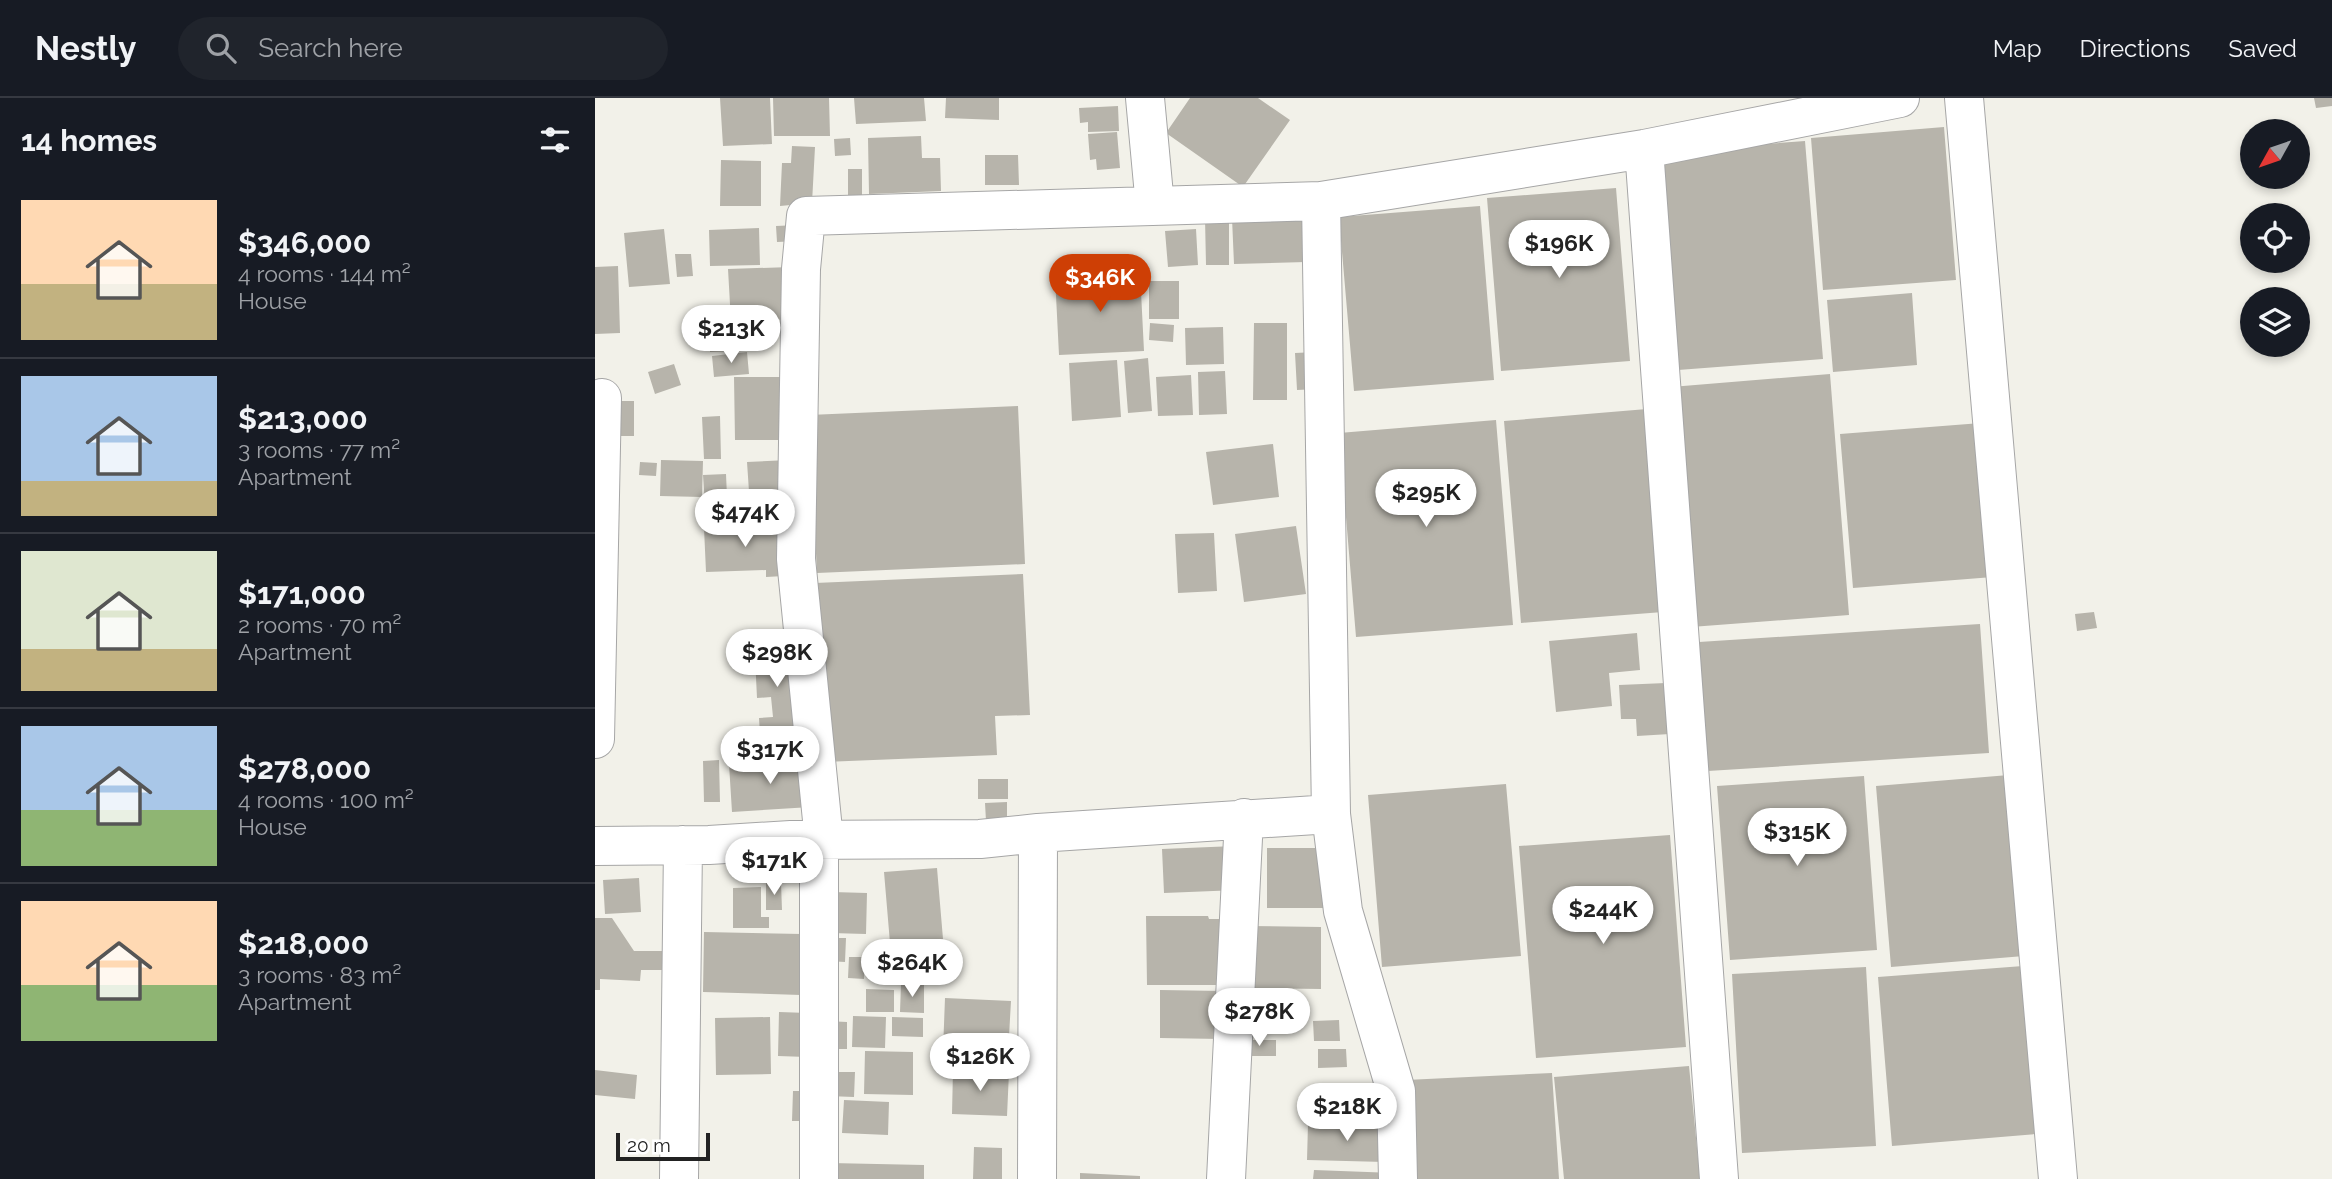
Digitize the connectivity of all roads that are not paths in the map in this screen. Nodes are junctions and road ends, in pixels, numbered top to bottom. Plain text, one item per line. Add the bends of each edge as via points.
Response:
1 (1145, 98) edge
2 (1900, 98) edge
3 (1964, 98) edge
4 (1644, 149) junction
5 (1321, 201) junction
6 (1154, 206) junction
7 (602, 398) dead end
8 (595, 739) edge
9 (1331, 814) junction
10 (1244, 818) junction
11 (1038, 833) junction
12 (821, 839) junction
13 (683, 845) junction
14 (595, 846) edge
15 (679, 1179) edge
16 (818, 1179) edge
17 (1037, 1179) edge
18 (1226, 1179) edge
19 (1398, 1179) edge
20 (1719, 1179) edge
21 (2058, 1179) edge

1 - 6 street
2 - 4 street
3 - 21 street
4 - 5 street
4 - 20 street
5 - 6 street
5 - 9 street
6 - 12 street via 806,216 796,559
7 - 8 street
9 - 10 street
9 - 19 street via 1343,911 1396,1091
10 - 11 street
10 - 18 street
11 - 12 street via 980,839
11 - 17 street
12 - 13 street
12 - 16 street
13 - 14 street
13 - 15 street

